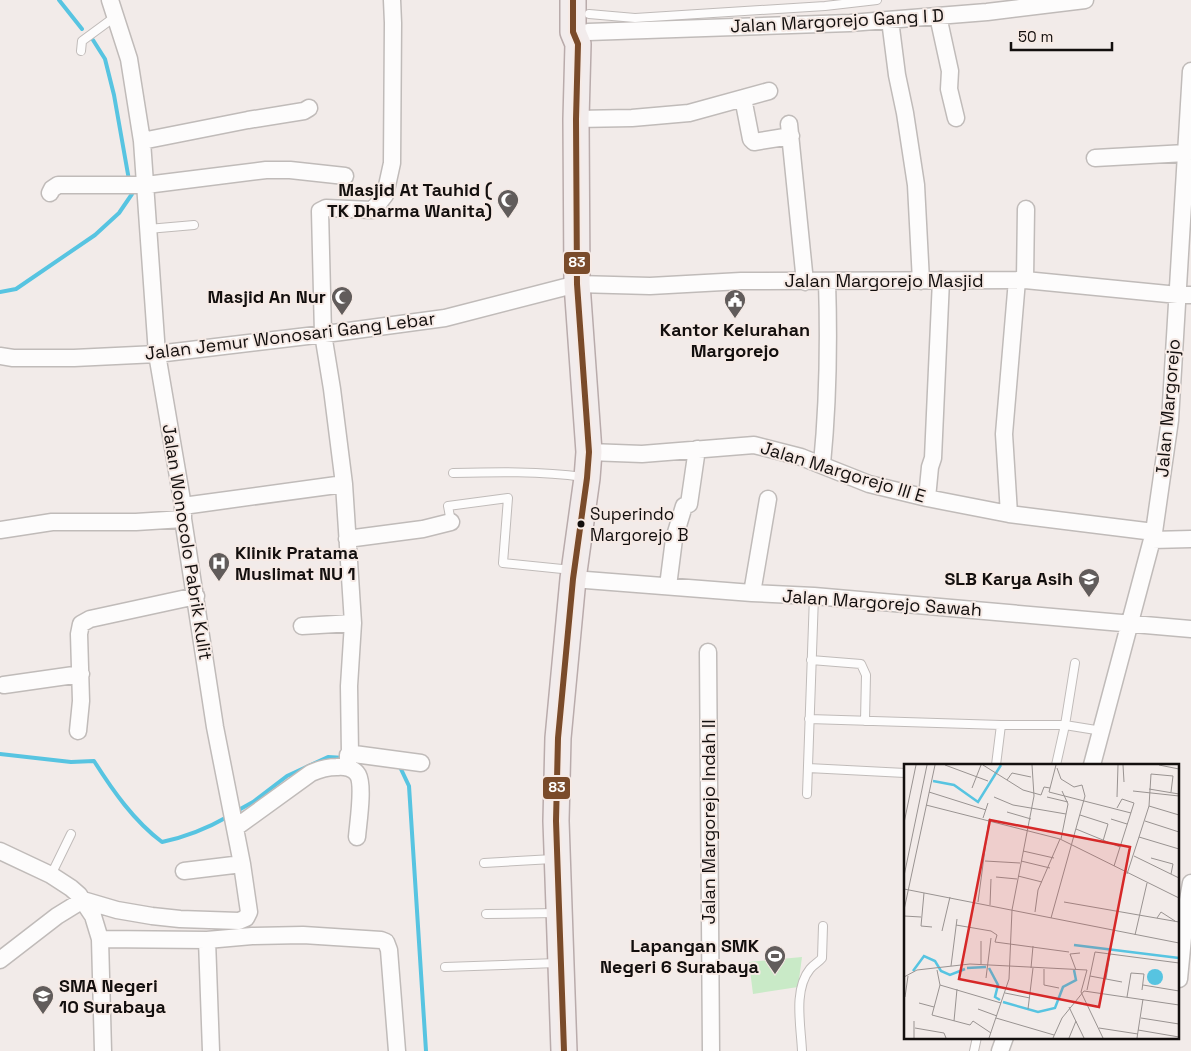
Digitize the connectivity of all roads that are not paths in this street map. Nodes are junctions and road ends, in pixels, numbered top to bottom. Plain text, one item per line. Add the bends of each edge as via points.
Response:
1 (110, 0) edge
2 (392, 0) edge
3 (877, 0) edge
4 (1085, 0) edge
5 (116, 16) junction
6 (938, 16) junction
7 (584, 18) edge
8 (890, 20) junction
9 (81, 51) dead end
10 (1191, 71) edge
11 (769, 91) dead end
12 (743, 98) junction
13 (309, 108) dead end
14 (956, 118) dead end
15 (576, 119) junction
16 (142, 141) junction
17 (1186, 153) junction
18 (1094, 158) dead end
19 (345, 176) dead end
20 (134, 185) junction
21 (50, 192) dead end
22 (1026, 210) dead end
23 (194, 225) dead end
24 (148, 229) junction
25 (921, 280) junction
26 (941, 280) junction
27 (1021, 280) junction
28 (827, 281) junction
29 (804, 282) junction
30 (577, 284) junction
31 (1184, 295) edge
32 (324, 334) junction
33 (157, 354) junction
34 (0, 356) edge
35 (697, 449) junction
36 (589, 452) junction
37 (822, 464) junction
38 (453, 474) dead end
39 (587, 478) junction
40 (344, 484) junction
41 (927, 498) junction
42 (768, 499) dead end
43 (183, 512) junction
44 (1009, 514) junction
45 (451, 522) joint
46 (0, 530) edge
47 (1153, 536) junction
48 (347, 539) junction
49 (1191, 539) edge
50 (574, 575) junction
51 (668, 586) junction
52 (752, 593) junction
53 (196, 596) junction
54 (814, 596) junction
55 (353, 623) junction
56 (1131, 623) junction
57 (302, 626) dead end
58 (1191, 629) edge
59 (708, 652) dead end
60 (811, 660) junction
61 (1075, 664) dead end
62 (82, 674) junction
63 (4, 685) dead end
64 (809, 719) junction
65 (865, 721) junction
66 (1001, 725) junction
67 (1065, 725) junction
68 (1102, 731) junction
69 (78, 732) dead end
70 (348, 760) junction
71 (421, 763) dead end
72 (996, 764) edge
73 (1056, 764) edge
74 (1092, 764) edge
75 (808, 768) junction
76 (904, 774) edge
77 (807, 794) dead end
78 (234, 826) junction
79 (71, 834) dead end
80 (357, 838) dead end
81 (0, 851) edge
82 (557, 859) junction
83 (484, 863) dead end
84 (242, 864) junction
85 (184, 871) dead end
86 (51, 875) junction
87 (1191, 883) edge
88 (82, 900) junction
89 (559, 913) junction
90 (486, 914) dead end
91 (823, 926) dead end
92 (100, 939) junction
93 (206, 940) junction
94 (0, 960) edge
95 (562, 963) junction
96 (445, 967) dead end
97 (1182, 980) edge
98 (977, 1038) edge
99 (1005, 1038) edge
100 (103, 1051) edge
101 (211, 1051) edge
102 (397, 1051) edge
103 (564, 1051) edge
104 (711, 1051) edge
105 (802, 1051) edge
106 (974, 1051) edge
107 (1000, 1051) edge

1 - 5 street, Jalan Wonocolo Pabrik Kulit
2 - 32 street via 392,163 385,194 372,210 326,208 320,211
3 - 7 lane via 634,18
4 - 6 street, Jalan Margorejo Gang I D
5 - 9 lane via 82,41
5 - 16 street, Jalan Wonocolo Pabrik Kulit via 129,60
6 - 8 street, Jalan Margorejo Gang I D
6 - 14 street
7 - 8 street, Jalan Margorejo Gang I D via 850,23
7 - 15 main road
8 - 25 street via 916,185
10 - 17 street, Jalan Margorejo
11 - 12 street
12 - 15 street via 667,116
12 - 29 street via 754,142 790,130
13 - 16 street
15 - 30 main road
16 - 20 street, Jalan Wonocolo Pabrik Kulit
17 - 18 street
17 - 31 street, Jalan Margorejo
19 - 20 street via 266,170
20 - 21 street via 63,185 54,187
20 - 24 street, Jalan Wonocolo Pabrik Kulit
22 - 27 street
23 - 24 lane
24 - 33 street, Jalan Wonocolo Pabrik Kulit
25 - 26 street, Jalan Margorejo Masjid
25 - 28 street, Jalan Margorejo Masjid
26 - 27 street, Jalan Margorejo Masjid
26 - 41 street via 933,458
27 - 31 street, Jalan Margorejo Masjid
27 - 44 street via 1004,434
28 - 29 street, Jalan Margorejo Masjid
28 - 37 street via 827,400
29 - 30 street, Jalan Margorejo Masjid via 742,281 650,286
30 - 32 street, Jalan Jemur Wonosari Gang Lebar via 445,318
30 - 36 main road
31 - 47 street, Jalan Margorejo
32 - 33 street, Jalan Jemur Wonosari Gang Lebar
32 - 40 street
33 - 34 street, Jalan Jemur Wonosari Gang Lebar via 74,358
33 - 43 street, Jalan Wonocolo Pabrik Kulit
35 - 36 street, Jalan Margorejo III E via 642,454
35 - 37 street, Jalan Margorejo III E via 754,445
35 - 51 street via 686,505 674,539
36 - 39 main road
37 - 41 street, Jalan Margorejo III E via 869,484
38 - 39 lane via 503,472
39 - 50 main road
40 - 43 street
40 - 48 street
41 - 44 street, Jalan Margorejo III E
42 - 52 street
43 - 46 street via 136,522 52,522
43 - 53 street, Jalan Wonocolo Pabrik Kulit
44 - 47 street, Jalan Margorejo III E
45 - 48 street
45 - 50 lane via 448,506 508,498 503,563
47 - 49 street, Jalan Margorejo III E
47 - 56 street, Jalan Margorejo
48 - 55 street
50 - 51 street, Jalan Margorejo Sawah
50 - 82 main road via 558,738
51 - 52 street, Jalan Margorejo Sawah
52 - 54 street, Jalan Margorejo Sawah
53 - 62 street via 84,622 79,634
53 - 78 street, Jalan Wonocolo Pabrik Kulit
54 - 56 street, Jalan Margorejo Sawah
54 - 60 lane
55 - 57 street
55 - 70 street
56 - 58 street, Jalan Margorejo Sawah
56 - 68 street, Jalan Margorejo
59 - 104 street, Jalan Margorejo Indah II
60 - 64 lane
60 - 65 lane via 861,664 866,674
61 - 67 lane
62 - 63 street
62 - 69 street
64 - 65 lane
64 - 75 lane
65 - 66 lane
66 - 67 lane
66 - 72 lane
67 - 68 lane
67 - 73 lane
68 - 74 street, Jalan Margorejo
70 - 71 street
70 - 78 street via 317,770
70 - 80 street via 359,779
75 - 76 lane
75 - 77 lane
78 - 84 street, Jalan Wonocolo Pabrik Kulit
79 - 86 lane
81 - 86 street
82 - 83 lane
82 - 89 main road
84 - 85 street
84 - 88 street, Jalan Wonocolo Pabrik Kulit via 250,909 248,916 239,921 152,916
86 - 88 street
87 - 97 street via 1185,917
88 - 92 street via 93,916
88 - 94 street
89 - 90 lane
89 - 95 main road
91 - 105 lane via 822,958 810,969 801,991
92 - 93 street
92 - 100 street
93 - 101 street
93 - 102 street via 303,935 386,942
95 - 96 lane
95 - 103 main road
98 - 106 lane
99 - 107 street

